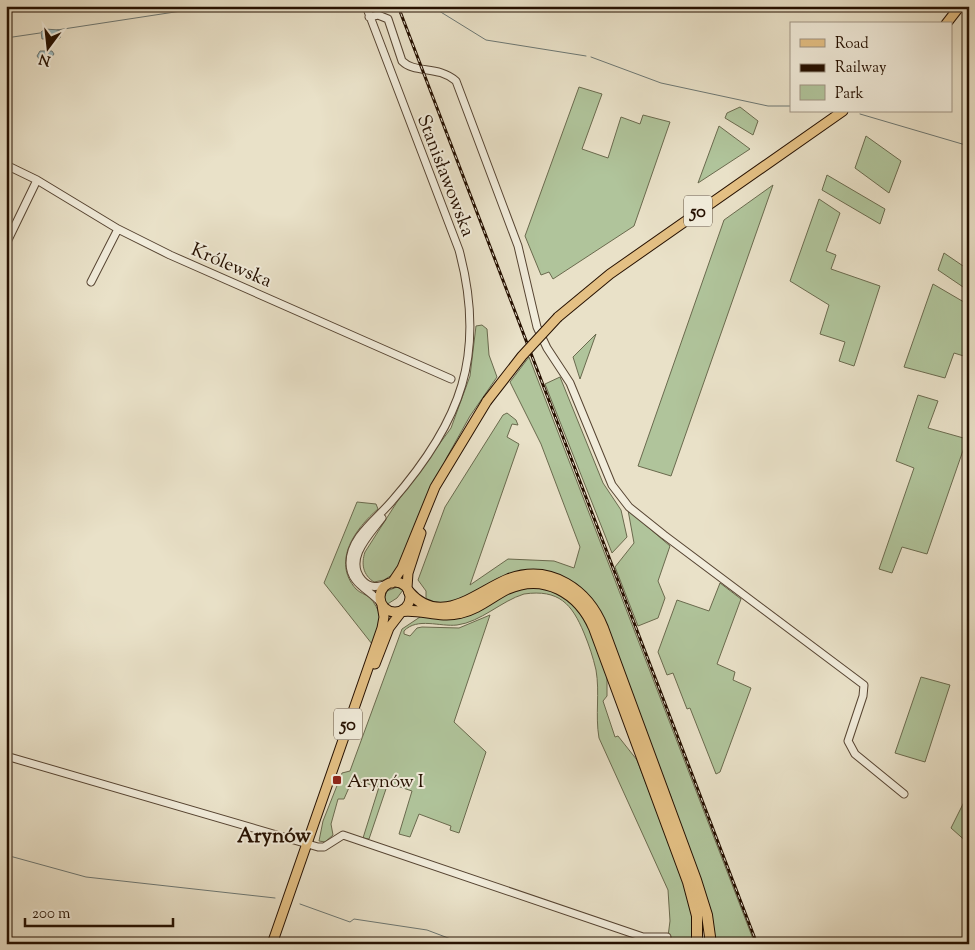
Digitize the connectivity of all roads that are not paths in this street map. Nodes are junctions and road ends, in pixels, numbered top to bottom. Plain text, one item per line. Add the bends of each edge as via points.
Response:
1 (366, 6) edge
2 (958, 6) edge
3 (965, 6) edge
4 (369, 17) junction
5 (948, 21) edge
6 (842, 112) edge
7 (6, 165) edge
8 (37, 180) junction
9 (118, 229) junction
10 (6, 244) edge
11 (92, 282) dead end
12 (451, 380) dead end
13 (455, 452) junction
14 (392, 502) junction
15 (389, 583) junction
16 (408, 590) junction
17 (381, 604) junction
18 (402, 611) junction
19 (6, 756) edge
20 (904, 794) dead end
21 (308, 844) junction
22 (702, 898) junction
23 (667, 937) dead end
24 (272, 944) edge
25 (697, 944) edge
26 (704, 944) edge
27 (711, 944) edge

1 - 4 street, Stanisławowska
2 - 5 main road
3 - 5 main road
4 - 14 street, Stanisławowska via 458,250 470,298 468,362 459,396 444,430
4 - 20 street via 378,15 388,19 402,61 407,66 447,73 456,81 518,246 537,327 570,383 612,485 629,507 664,535 864,685 848,741 855,754
6 - 13 main road, 50, bridge via 617,268 558,317 487,400
7 - 8 street, Królewska
8 - 9 street, Królewska
8 - 10 street
9 - 11 street
9 - 12 street, Królewska
13 - 15 main road, 50 via 435,487 402,568
13 - 16 main road, 50 via 419,539 408,573
14 - 15 street via 361,546 356,561 358,574 368,585 376,587
14 - 17 street via 360,537 350,559 356,581
15 - 16 main road via 402,584
15 - 17 main road, 50 via 382,590
16 - 18 main road, 50 via 410,602
16 - 22 highway via 430,605 455,606 508,580 533,575 563,581 584,596 603,628
17 - 18 main road via 390,612
17 - 21 main road, 50 via 384,623 311,827
18 - 21 main road, 50 via 387,633
18 - 25 highway via 456,614 513,587 530,583 559,588 580,603 594,628 688,882 696,908
19 - 21 street
21 - 23 street via 324,847 343,835 643,937
21 - 24 main road, 50
22 - 26 highway
22 - 27 highway

